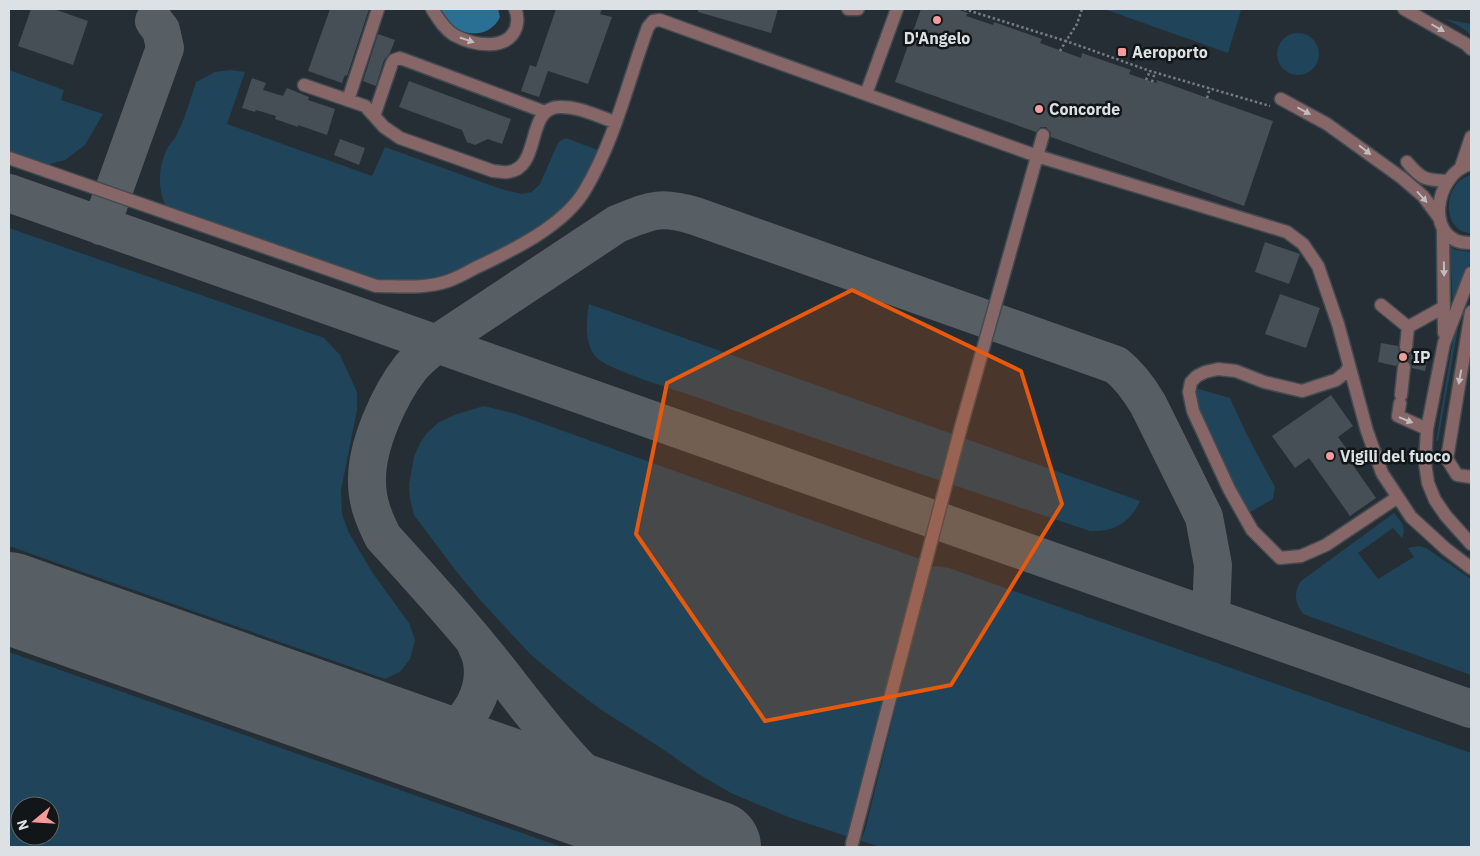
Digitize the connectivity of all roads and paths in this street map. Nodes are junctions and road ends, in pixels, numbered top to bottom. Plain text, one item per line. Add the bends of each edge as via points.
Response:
1 (378, 9) edge
2 (432, 9) edge
3 (515, 9) edge
4 (848, 9) edge
5 (858, 9) edge
6 (897, 9) edge
7 (964, 9) edge
8 (1082, 9) edge
9 (1404, 9) edge
10 (972, 11) junction
11 (978, 13) junction
12 (970, 17) dead end
13 (976, 19) dead end
14 (1066, 41) junction
15 (1471, 49) edge
16 (1060, 51) dead end
17 (1150, 70) junction
18 (1155, 72) junction
19 (1146, 80) dead end
20 (1152, 82) dead end
21 (304, 85) dead end
22 (1210, 88) junction
23 (866, 94) junction
24 (1207, 98) dead end
25 (348, 100) junction
26 (1278, 103) joint
27 (545, 112) junction
28 (374, 116) junction
29 (615, 122) junction
30 (1043, 135) dead end
31 (1471, 137) edge
32 (1037, 156) junction
33 (9, 158) edge
34 (1408, 162) dead end
35 (1466, 166) edge
36 (1448, 181) junction
37 (1442, 225) junction
38 (1471, 243) edge
39 (1471, 273) edge
40 (1381, 305) dead end
41 (1444, 307) junction
42 (1471, 312) edge
43 (1408, 327) junction
44 (1444, 343) junction
45 (1406, 348) tunnel mouth
46 (1349, 367) junction
47 (1404, 367) tunnel mouth
48 (1427, 429) junction
49 (1471, 477) edge
50 (1398, 497) junction
51 (1471, 544) edge
52 (1471, 568) edge
53 (852, 844) dead end

1 - 25 street
2 -> 3 street via 454,35 480,44 506,40 514,31 518,17
4 - 5 street
6 - 23 street
7 - 10 path
8 - 14 path
9 -> 15 street
10 - 11 path
10 - 12 path
11 - 13 path
11 - 14 path
14 - 16 path
14 - 17 path
17 - 18 path
17 - 19 path
18 - 20 path
18 - 22 path
21 - 25 street
22 - 24 path
22 - 26 path
23 - 29 street via 660,20 653,21 648,27
23 - 32 street
25 - 28 street via 365,106
26 -> 37 street via 1327,124 1356,143 1423,196
27 - 28 street via 400,58 392,63
27 - 28 street via 528,156 518,168 509,172 493,171 400,138
27 - 29 street via 557,107 569,108
29 - 33 street via 602,159 584,192 552,224 495,259 447,282 415,287 376,286
30 - 32 street
31 - 35 street
32 - 46 street via 1287,232 1303,244 1318,266
32 - 53 street via 961,427
34 - 36 street via 1419,176
35 - 36 street
36 - 37 street via 1439,208
37 - 38 street via 1457,242
37 -> 41 street
39 - 44 street
40 - 43 street
41 - 43 street
41 - 44 street
42 -> 49 street via 1447,459 1456,475
43 - 45 street
44 - 48 street
46 - 50 street via 1382,473
46 - 50 street via 1336,380 1302,391 1236,372 1218,369 1205,372 1191,382 1189,392 1193,412 1252,530 1280,558 1301,556 1326,545
47 -> 48 street via 1398,416
48 - 51 street via 1425,463 1428,483 1446,516
50 - 52 street via 1411,517

